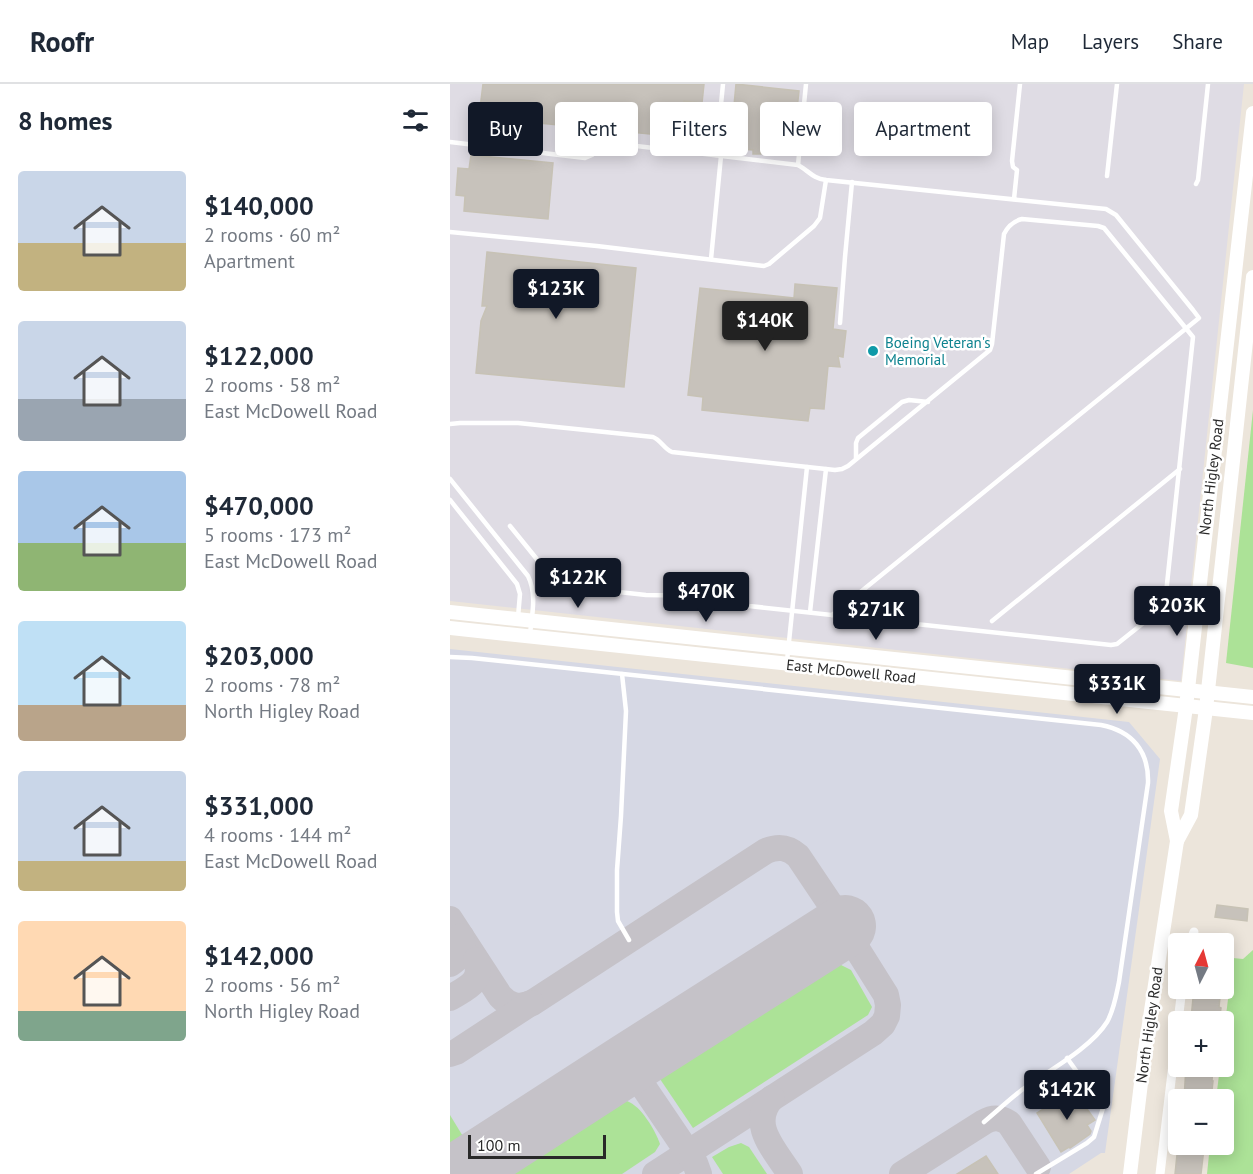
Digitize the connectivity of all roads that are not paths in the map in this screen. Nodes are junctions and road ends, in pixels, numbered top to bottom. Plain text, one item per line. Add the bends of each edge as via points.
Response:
1 (723, 84) edge
2 (806, 84) edge
3 (1020, 84) edge
4 (1117, 84) edge
5 (1208, 84) edge
6 (722, 102) edge
7 (1253, 113) edge
8 (450, 142) edge
9 (650, 148) edge
10 (719, 156) edge
11 (723, 156) edge
12 (798, 165) junction
13 (1107, 176) dead end
14 (826, 180) junction
15 (852, 182) junction
16 (1196, 184) dead end
17 (1014, 199) junction
18 (450, 232) edge
19 (711, 259) junction
20 (1253, 277) edge
21 (840, 323) dead end
22 (1186, 328) junction
23 (928, 402) junction
24 (450, 424) edge
25 (856, 459) junction
26 (807, 467) junction
27 (826, 469) junction
28 (1180, 469) junction
29 (450, 479) edge
30 (450, 500) edge
31 (510, 526) dead end
32 (792, 611) junction
33 (450, 612) edge
34 (810, 612) junction
35 (832, 615) junction
36 (525, 620) junction
37 (992, 621) dead end
38 (450, 628) edge
39 (523, 636) junction
40 (788, 648) junction
41 (450, 657) edge
42 (786, 664) junction
43 (622, 674) junction
44 (1187, 690) junction
45 (1207, 692) junction
46 (1253, 698) edge
47 (1186, 707) junction
48 (1206, 709) junction
49 (1253, 714) edge
50 (1177, 841) junction
51 (629, 940) dead end
52 (1181, 999) edge
53 (1067, 1058) junction
54 (984, 1122) dead end
55 (1036, 1174) edge
56 (1130, 1174) edge
57 (1160, 1174) edge

1 - 6 lane
2 - 12 lane
3 - 17 lane via 1012,161 1017,170
4 - 13 lane
5 - 16 lane
7 - 44 main road, North Higley Road
8 - 9 lane via 576,157 589,157 607,143
10 - 19 lane
11 - 12 lane
12 - 14 lane
14 - 15 lane
14 - 19 lane via 820,218 769,264
15 - 17 lane
15 - 21 lane
17 - 22 lane via 1113,213 1199,318
18 - 19 lane
20 - 45 main road, North Higley Road
22 - 23 lane via 1104,228 1019,220 1004,234 990,350
22 - 28 lane via 1193,337
22 - 35 lane
23 - 25 lane
23 - 25 lane via 902,402 858,438
24 - 26 lane via 518,423 653,437 672,452
25 - 27 lane via 842,469
26 - 27 lane
26 - 32 lane
27 - 34 lane
28 - 35 lane via 1165,603 1117,644
28 - 37 lane
29 - 36 lane via 528,576 534,594
30 - 36 lane via 517,584
31 - 32 lane via 561,585 646,595 709,596
32 - 34 lane
32 - 40 lane
33 - 36 main road, East McDowell Road
34 - 35 lane
36 - 39 lane
36 - 39 lane
36 - 40 main road, East McDowell Road
38 - 39 main road, East McDowell Road
39 - 42 main road, East McDowell Road
40 - 42 lane
40 - 44 main road, East McDowell Road
41 - 43 lane
42 - 47 main road, East McDowell Road
43 - 51 lane via 626,711 617,912
43 - 53 lane via 1101,725 1130,738 1144,756 1148,783 1115,1004 1095,1037
44 - 45 main road, East McDowell Road
44 - 47 main road, North Higley Road
45 - 46 main road, East McDowell Road
45 - 48 main road, North Higley Road
47 - 48 main road, East McDowell Road
47 - 50 main road, North Higley Road via 1171,811
48 - 49 main road, East McDowell Road
48 - 50 main road, North Higley Road via 1191,815
50 - 56 main road, North Higley Road
52 - 57 street, North Higley Road
53 - 54 lane
53 - 55 lane via 1103,1108 1094,1137

